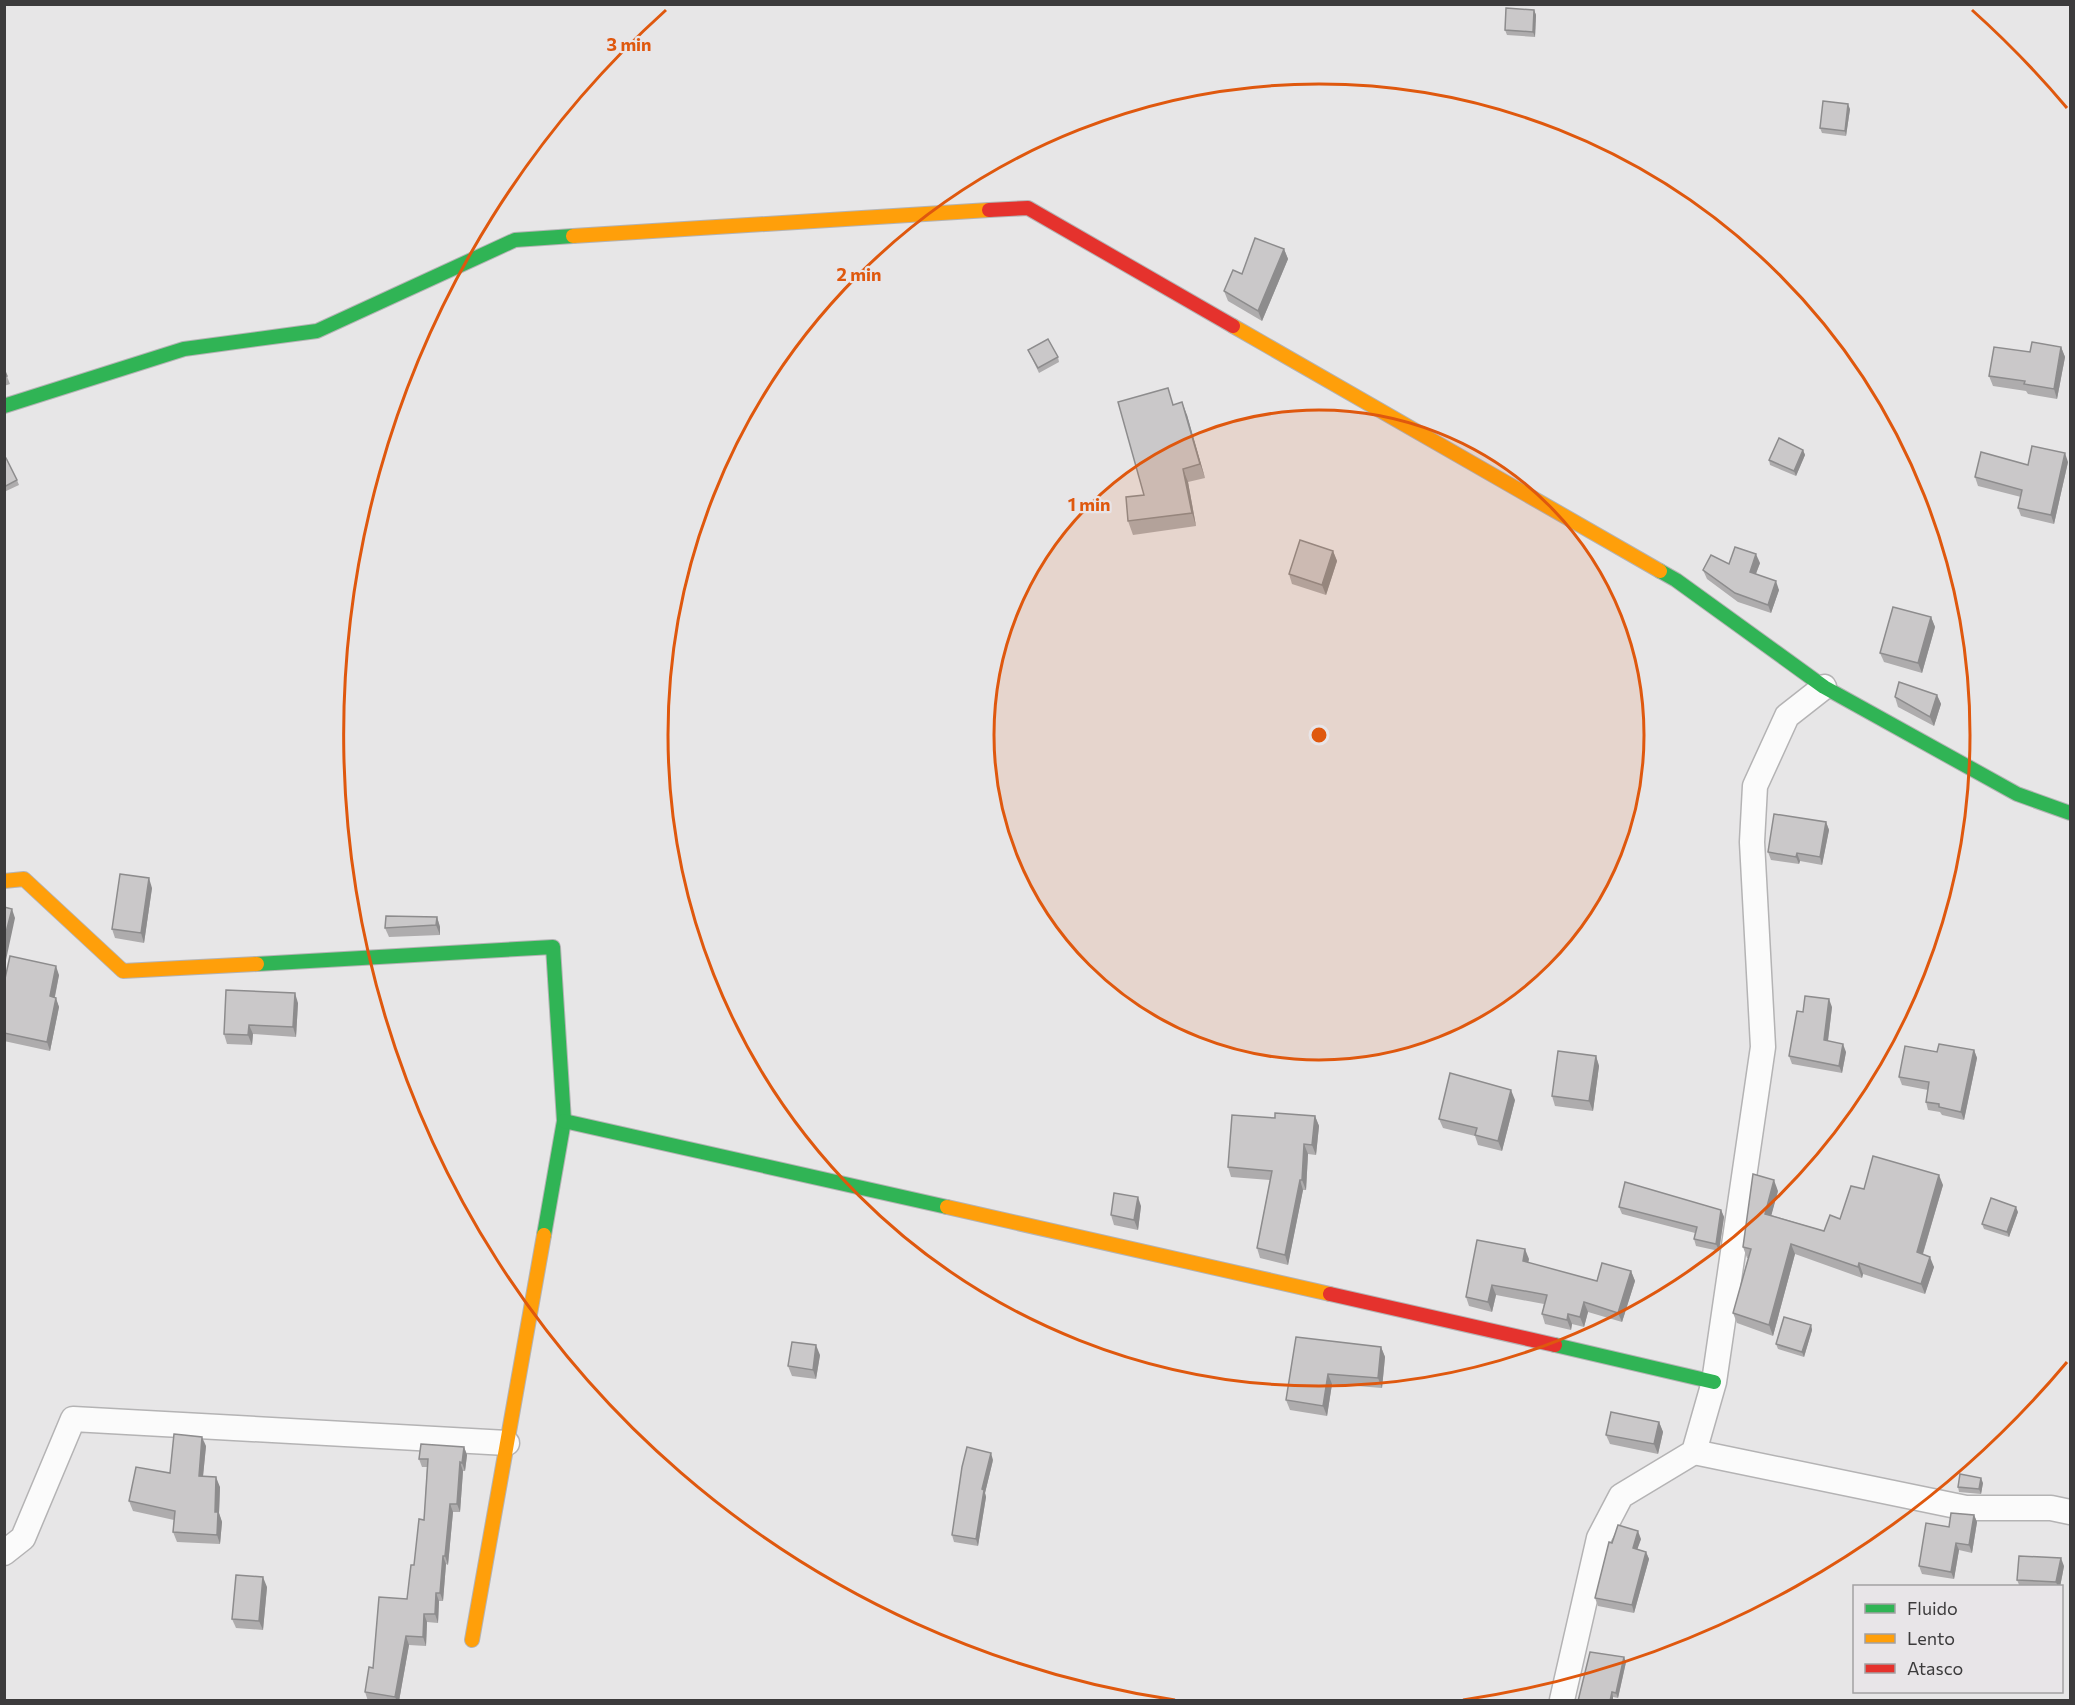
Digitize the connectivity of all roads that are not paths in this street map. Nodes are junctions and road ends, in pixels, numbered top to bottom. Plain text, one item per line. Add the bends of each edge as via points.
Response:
1 (4, 406) edge
2 (1824, 687) junction
3 (2070, 813) edge
4 (4, 882) edge
5 (564, 1121) junction
6 (1714, 1382) junction
7 (507, 1443) junction
8 (1694, 1452) junction
9 (2070, 1512) edge
10 (4, 1553) edge
11 (472, 1640) dead end
12 (1562, 1701) edge

1 - 2 street via 184,349 317,331 515,240 1028,208 1676,580
2 - 3 street via 2018,794
2 - 6 street via 1787,716 1755,786 1752,842 1763,1047
4 - 5 street via 24,879 123,971 553,947
5 - 6 street
5 - 7 street
6 - 8 street
7 - 10 street via 73,1419 23,1538
7 - 11 street
8 - 9 street via 1966,1508 2051,1508
8 - 12 street via 1621,1496 1599,1538

